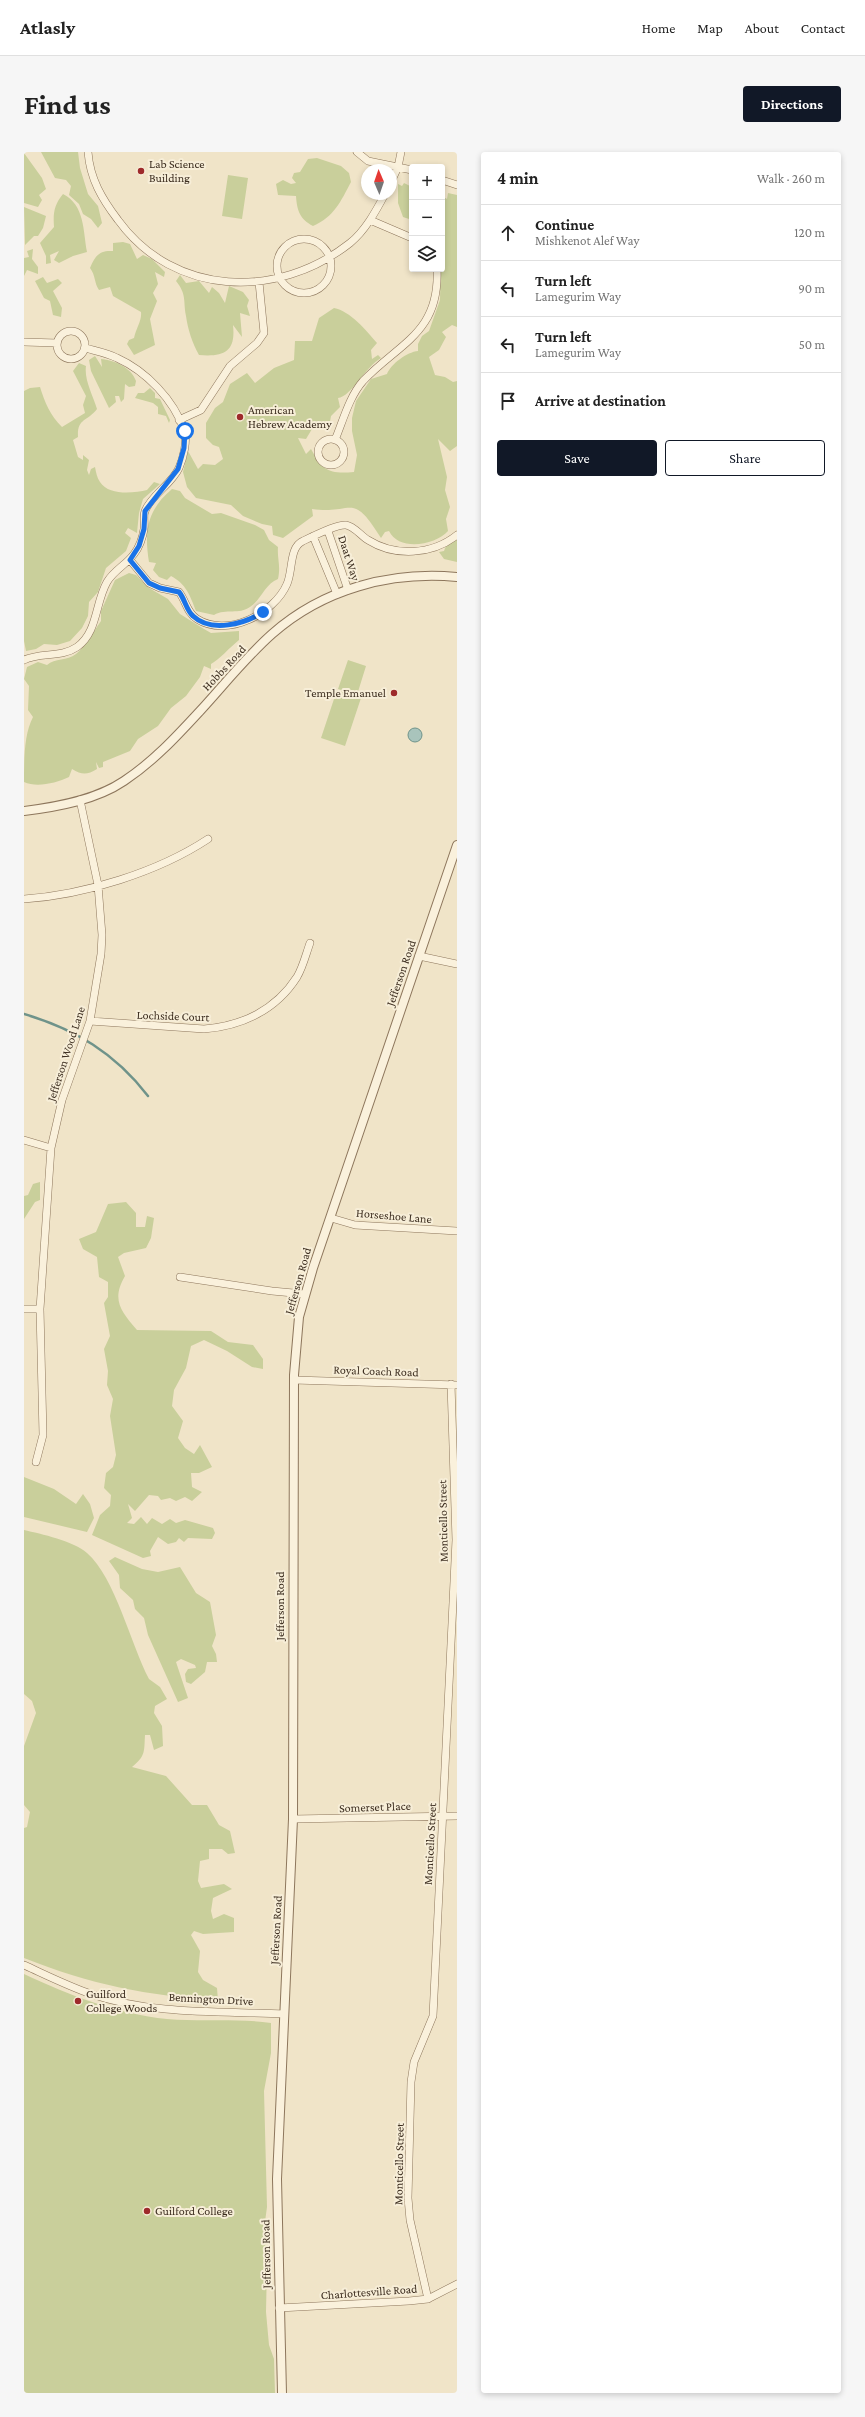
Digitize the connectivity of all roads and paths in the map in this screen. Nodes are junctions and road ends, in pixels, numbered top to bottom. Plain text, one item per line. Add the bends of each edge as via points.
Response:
1 (88, 152) edge
2 (357, 152) edge
3 (401, 152) edge
4 (398, 167) junction
5 (409, 169) edge
6 (445, 181) edge
7 (457, 185) edge
8 (382, 200) edge
9 (370, 220) junction
10 (409, 237) edge
11 (330, 256) junction
12 (437, 272) edge
13 (280, 278) junction
14 (259, 282) junction
15 (24, 342) edge
16 (57, 343) junction
17 (85, 348) junction
18 (179, 420) junction
19 (335, 440) dead end
20 (328, 531) junction
21 (457, 535) edge
22 (313, 536) junction
23 (130, 560) junction
24 (457, 577) edge
25 (348, 590) junction
26 (337, 594) junction
27 (24, 660) edge
28 (80, 800) junction
29 (24, 811) edge
30 (208, 839) dead end
31 (457, 845) edge
32 (98, 885) junction
33 (24, 899) edge
34 (310, 943) dead end
35 (419, 956) junction
36 (457, 964) edge
37 (90, 1021) junction
38 (24, 1140) edge
39 (51, 1148) junction
40 (331, 1218) junction
41 (457, 1231) edge
42 (180, 1277) dead end
43 (304, 1294) junction
44 (24, 1309) edge
45 (40, 1309) junction
46 (294, 1380) junction
47 (454, 1384) edge
48 (36, 1462) dead end
49 (456, 1540) edge
50 (457, 1816) edge
51 (443, 1817) junction
52 (293, 1819) junction
53 (24, 1965) edge
54 (284, 2014) junction
55 (457, 2284) edge
56 (428, 2299) junction
57 (279, 2308) junction
58 (282, 2393) edge

1 - 14 street via 99,194 143,249 170,267 192,275 219,281
2 - 4 street via 368,161
3 - 4 street
4 - 5 street
6 - 7 street
8 - 9 street
9 - 10 street
9 - 11 street via 350,243
11 - 13 street
11 - 13 street via 330,274 326,282 315,291 292,291
11 - 13 street via 322,246 310,240 293,242 281,253 277,270
12 - 19 street via 437,293 424,323 408,343 362,382
13 - 14 street
14 - 18 street via 264,333 230,366 201,410
15 - 16 street
16 - 17 street via 59,352 69,359 81,356
16 - 17 street via 65,332 74,331 83,336
17 - 18 street via 117,358 139,371 155,385
18 - 23 street via 185,431 182,460 170,482 145,511 144,529 139,546
20 - 21 street, Daat Way via 347,525 377,545 406,551 432,548
20 - 22 street
20 - 25 street, Daat Way
22 - 23 street via 295,548 287,584 272,605 257,616 228,624 211,624 197,620 189,612 179,592 149,583
22 - 26 street, Daat Way
23 - 27 street via 106,583 94,623 81,644 68,651
24 - 25 street, Hobbs Road via 405,576 384,579
25 - 26 street, Hobbs Road
26 - 28 street, Hobbs Road via 300,613 272,635 158,756 123,782
28 - 29 street, Hobbs Road
28 - 32 street, Jefferson Wood Lane
30 - 32 street via 164,863
31 - 35 street, Jefferson Road
32 - 33 street
32 - 37 street, Jefferson Wood Lane via 101,954
34 - 37 street, Lochside Court via 297,976 283,995 264,1011 235,1024 218,1028 190,1029
35 - 36 street
35 - 40 street, Jefferson Road
37 - 39 street, Jefferson Wood Lane via 62,1100
38 - 39 street
39 - 45 street, Jefferson Wood Lane
40 - 41 street, Horseshoe Lane via 355,1225
40 - 43 street, Jefferson Road
42 - 43 street
43 - 46 street, Jefferson Road via 299,1317
44 - 45 street
45 - 48 street via 43,1435
46 - 47 street, Royal Coach Road
46 - 52 street, Jefferson Road
47 - 49 street, Monticello Street
49 - 51 street, Monticello Street
50 - 51 street, Somerset Place
51 - 52 street, Somerset Place
51 - 56 street, Monticello Street via 433,2016 414,2062 411,2098 410,2220
52 - 54 street, Jefferson Road
53 - 54 street, Bennington Drive via 92,1994 122,2002 169,2009
54 - 57 street, Jefferson Road via 277,2179
55 - 56 street, Charlottesville Road
56 - 57 street, Charlottesville Road
57 - 58 street, Jefferson Road

